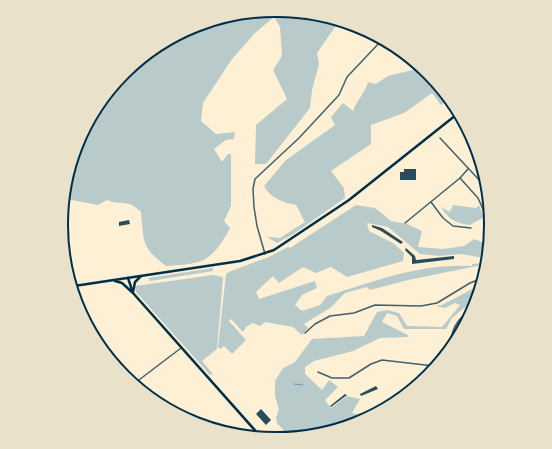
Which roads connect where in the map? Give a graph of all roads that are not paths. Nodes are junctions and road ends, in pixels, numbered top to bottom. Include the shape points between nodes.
1 (378, 44) edge
2 (454, 117) edge
3 (440, 138) dead end
4 (468, 169) junction
5 (460, 178) junction
6 (479, 180) edge
7 (431, 202) junction
8 (483, 209) edge
9 (405, 222) dead end
10 (471, 228) dead end
11 (265, 254) junction
12 (141, 276) junction
13 (128, 278) junction
14 (112, 280) junction
15 (475, 282) edge
16 (78, 285) edge
17 (126, 287) junction
18 (133, 293) junction
19 (461, 317) edge
20 (305, 333) dead end
21 (451, 336) edge
22 (182, 348) junction
23 (428, 365) edge
24 (318, 372) dead end
25 (138, 380) edge
26 (255, 431) edge

1 - 11 street via 347,77 339,95 256,180 253,189 254,207
2 - 11 main road via 349,200
3 - 4 street
4 - 5 street
4 - 6 street
5 - 7 street
5 - 8 street via 478,198
7 - 9 street
7 - 10 street via 443,218 454,226
11 - 12 main road via 240,261
12 - 13 main road
12 - 18 main road via 135,282
13 - 14 main road
13 - 17 main road
13 - 18 main road
14 - 16 main road
14 - 17 main road
15 - 20 street via 437,303 420,306 375,305 354,313 330,316
17 - 18 main road
18 - 22 main road
19 - 21 street via 452,330
22 - 25 street
22 - 26 main road
23 - 24 street via 382,360 349,378 332,378

